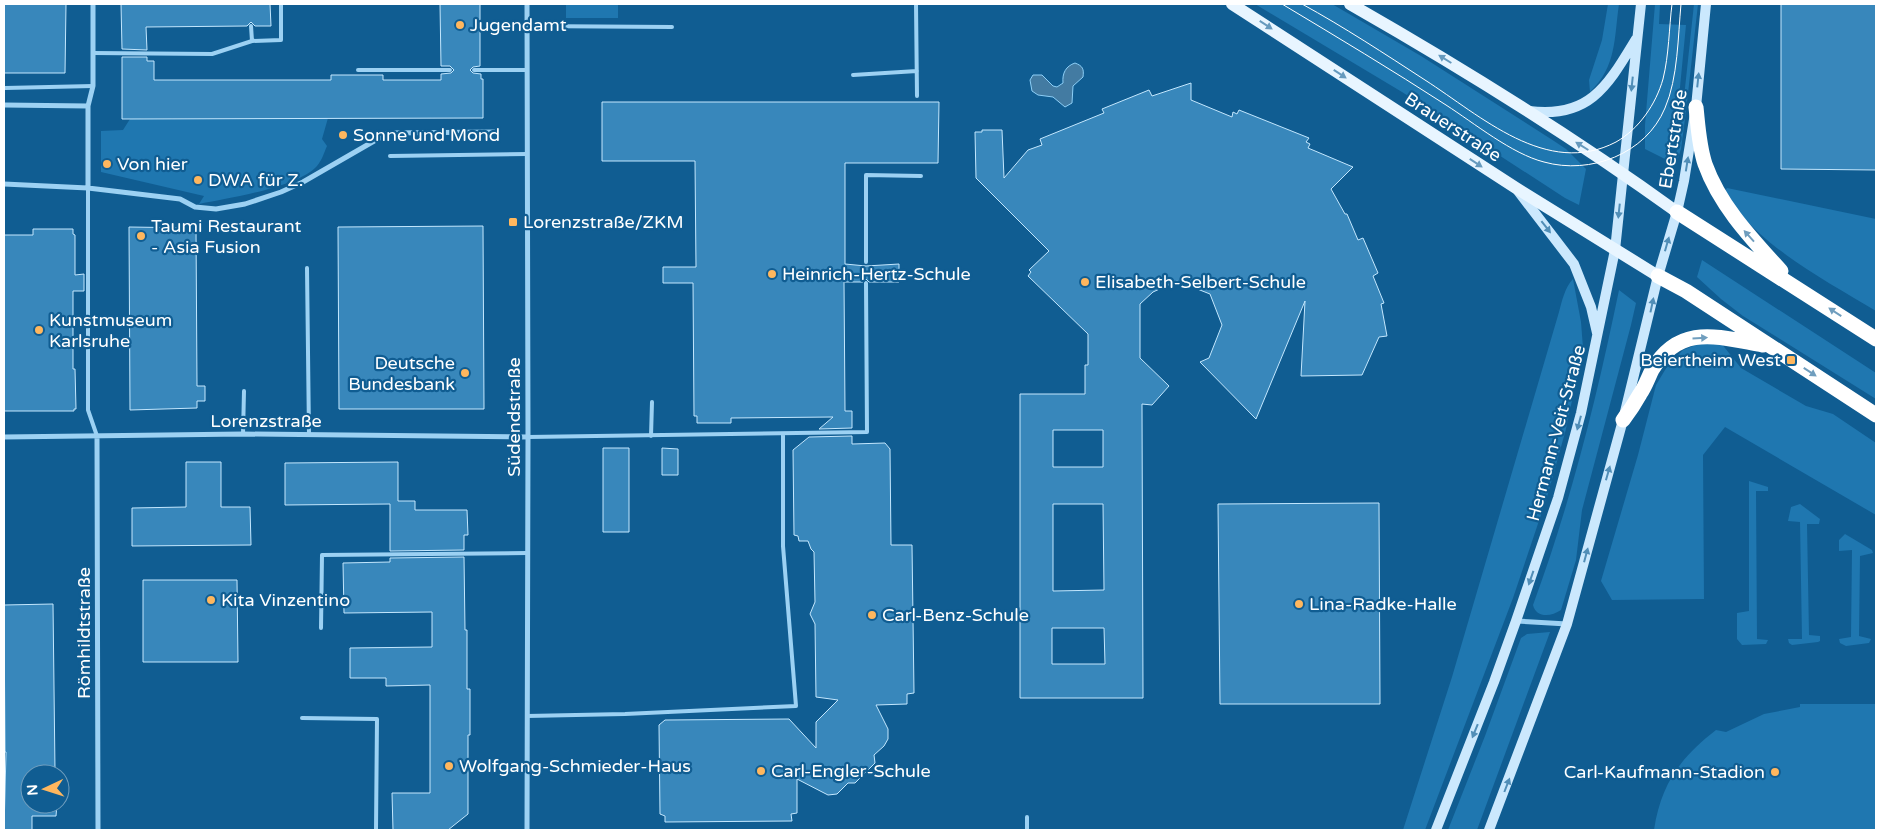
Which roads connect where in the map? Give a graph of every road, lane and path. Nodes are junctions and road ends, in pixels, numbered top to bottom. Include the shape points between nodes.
1 (93, 4) edge
2 (281, 4) edge
3 (527, 4) edge
4 (916, 4) edge
5 (1232, 4) edge
6 (1350, 4) edge
7 (1641, 4) edge
8 (1706, 4) edge
9 (251, 26) dead end
10 (526, 26) junction
11 (672, 27) dead end
12 (1637, 36) junction
13 (252, 41) junction
14 (93, 53) junction
15 (358, 70) dead end
16 (450, 70) dead end
17 (474, 70) dead end
18 (527, 70) junction
19 (917, 71) junction
20 (853, 76) dead end
21 (93, 86) junction
22 (5, 88) edge
23 (917, 96) dead end
24 (4, 105) edge
25 (88, 106) junction
26 (1696, 107) junction
27 (1528, 111) junction
28 (496, 132) dead end
29 (527, 154) junction
30 (390, 156) dead end
31 (1623, 173) junction
32 (921, 176) dead end
33 (4, 184) edge
34 (88, 188) junction
35 (1516, 188) junction
36 (1677, 212) junction
37 (1615, 250) junction
38 (866, 262) dead end
39 (308, 268) dead end
40 (1658, 276) junction
41 (866, 283) dead end
42 (1794, 285) junction
43 (1598, 338) junction
44 (1876, 338) edge
45 (1769, 346) junction
46 (244, 391) dead end
47 (652, 402) dead end
48 (1876, 415) edge
49 (1623, 420) junction
50 (244, 434) junction
51 (783, 434) junction
52 (309, 435) junction
53 (4, 436) edge
54 (98, 436) junction
55 (652, 436) junction
56 (528, 437) junction
57 (528, 553) junction
58 (1516, 621) junction
59 (1567, 624) junction
60 (321, 628) dead end
61 (527, 716) junction
62 (302, 718) dead end
63 (1027, 818) dead end
64 (98, 830) edge
65 (376, 830) edge
66 (527, 830) edge
67 (1027, 830) edge
68 (1436, 830) edge
69 (1489, 830) edge

1 - 14 street
2 - 13 lane via 281,40
3 - 10 street, Südendstraße
4 - 19 lane
5 -> 35 main road, Brauerstraße
27 -> 6 main road
7 - 12 street
26 -> 8 street, Ebertstraße
9 - 13 lane
10 - 11 lane
10 - 18 street, Südendstraße
12 - 27 street via 1615,74 1596,96 1571,109 1554,113
12 -> 31 street
13 - 14 lane via 212,54
14 - 21 street
15 - 16 lane
17 - 18 lane
18 - 29 street, Südendstraße
19 - 20 lane
19 - 23 lane
21 - 22 lane
21 - 25 street
24 - 25 street
25 - 34 street
36 -> 26 street, Ebertstraße
42 -> 26 highway via 1743,229 1716,186 1705,164
31 -> 27 main road
28 - 34 street via 388,132 281,192 245,204 216,209 195,207 180,199
29 - 30 lane
29 - 56 street, Südendstraße
31 - 36 main road
31 -> 37 street
32 - 38 lane via 866,175
33 - 34 street
34 - 54 lane via 88,410
35 - 37 main road, Brauerstraße
35 -> 43 street via 1574,264 1589,301
40 -> 36 street, Ebertstraße
36 - 42 highway
37 - 40 main road, Brauerstraße
37 - 43 street, Hermann-Veit-Straße
39 - 52 lane
40 - 45 highway
49 -> 40 street
41 - 51 lane via 866,432
44 -> 42 highway
43 -> 58 street, Hermann-Veit-Straße via 1558,498
45 -> 48 highway
49 -> 45 highway via 1652,370 1676,343 1704,337
46 - 50 lane
47 - 55 lane
59 -> 49 street
50 - 52 street, Lorenzstraße
50 - 54 street, Lorenzstraße
51 - 55 lane
51 - 61 lane via 783,546 796,706
52 - 56 street, Lorenzstraße
53 - 54 street, Lorenzstraße
54 - 64 street, Römhildtstraße
55 - 56 lane
56 - 57 street, Südendstraße
57 - 60 lane via 322,556
57 - 61 street, Südendstraße
58 - 59 street
58 -> 68 street, Hermann-Veit-Straße
69 -> 59 street
61 - 66 street, Südendstraße
62 - 65 lane via 377,718
63 - 67 lane

